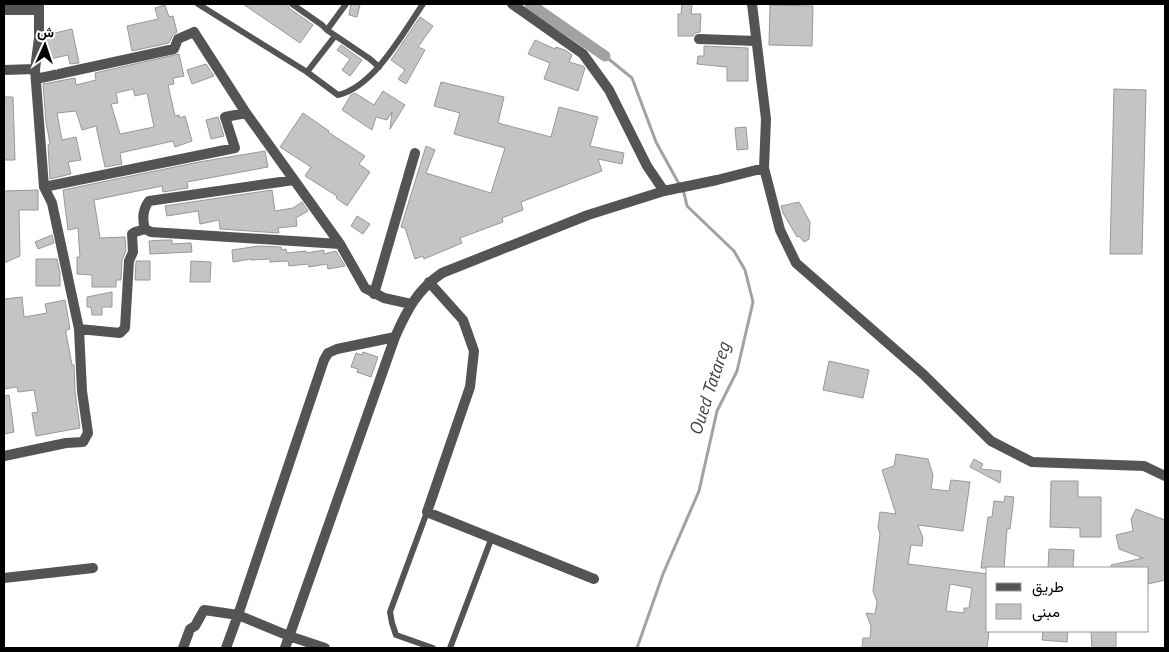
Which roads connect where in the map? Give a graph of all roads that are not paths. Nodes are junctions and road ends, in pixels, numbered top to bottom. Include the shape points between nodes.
1 (198, 4) edge
2 (292, 4) edge
3 (346, 4) edge
4 (424, 4) edge
5 (512, 4) edge
6 (752, 4) edge
7 (206, 6) edge
8 (39, 7) edge
9 (4, 10) edge
10 (327, 30) junction
11 (335, 36) junction
12 (699, 39) dead end
13 (756, 41) junction
14 (379, 67) junction
15 (4, 70) edge
16 (307, 72) junction
17 (36, 74) junction
18 (246, 113) junction
19 (415, 152) dead end
20 (764, 168) junction
21 (294, 180) junction
22 (44, 187) junction
23 (664, 191) junction
24 (145, 229) junction
25 (340, 244) junction
26 (429, 282) junction
27 (374, 294) junction
28 (411, 304) junction
29 (79, 329) junction
30 (395, 337) junction
31 (4, 456) edge
32 (1165, 476) edge
33 (426, 512) junction
34 (492, 537) junction
35 (94, 568) dead end
36 (4, 578) edge
37 (594, 579) dead end
38 (238, 615) junction
39 (289, 636) junction
40 (183, 648) edge
41 (226, 648) edge
42 (284, 648) edge
43 (325, 648) edge
44 (433, 648) edge
45 (450, 648) edge

1 - 7 lane
2 - 10 lane
3 - 10 lane
4 - 14 lane
5 - 23 street via 583,54 609,90 647,166
6 - 13 street
7 - 16 lane
8 - 9 street
8 - 17 street
10 - 11 lane
11 - 14 lane
11 - 16 lane
12 - 13 street
13 - 20 street via 766,119
14 - 16 lane via 358,87 338,95
15 - 17 street
17 - 18 street via 174,49 178,39 194,32
17 - 22 street
18 - 21 street
18 - 22 street via 225,117 235,148
19 - 27 street
20 - 23 street
20 - 32 street via 780,230 796,263 923,374 991,442 1032,462 1144,466
21 - 24 street via 149,201 144,212
21 - 25 street
22 - 29 street via 52,203
23 - 26 street via 588,215 442,273
24 - 25 street via 151,232
24 - 29 street via 132,234 125,328 120,333
25 - 27 street via 365,288
26 - 28 street
26 - 33 street via 463,320 474,351 470,387
27 - 28 street
28 - 30 street
29 - 31 street via 88,433 83,442
30 - 38 street via 337,349 328,353 324,360
30 - 39 street
33 - 34 street
33 - 44 lane via 390,612 396,635
34 - 37 street
34 - 45 lane
35 - 36 street
38 - 39 street
38 - 40 street via 204,610 190,629
38 - 41 street
39 - 42 street
39 - 43 street

